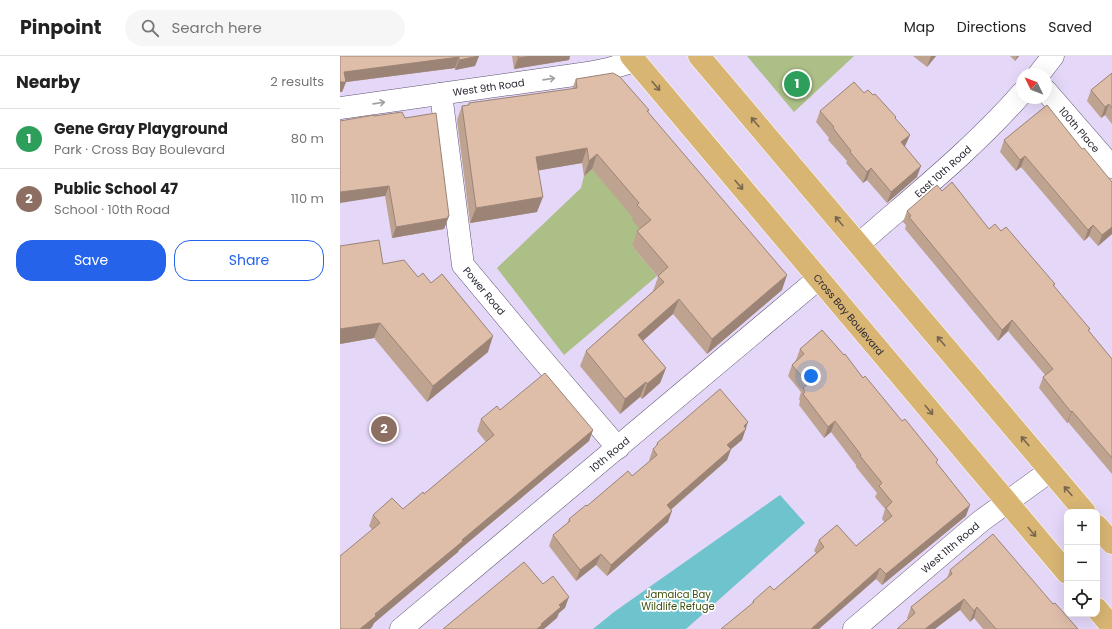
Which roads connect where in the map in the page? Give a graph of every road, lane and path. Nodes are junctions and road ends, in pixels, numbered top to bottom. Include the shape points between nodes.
1 (699, 56) edge
2 (1054, 56) edge
3 (633, 59) edge
4 (1044, 68) edge
5 (440, 94) junction
6 (1052, 98) edge
7 (1016, 100) edge
8 (340, 108) edge
9 (1112, 168) edge
10 (859, 244) junction
11 (818, 279) junction
12 (618, 448) junction
13 (1050, 471) junction
14 (1007, 502) junction
15 (1082, 509) edge
16 (1100, 529) edge
17 (1112, 543) edge
18 (1064, 569) edge
19 (1100, 613) edge
20 (1112, 627) edge
21 (401, 629) edge
22 (854, 629) edge

10 -> 1 main road
2 - 4 street
5 -> 3 street, West 9th Road via 588,73 608,69
3 -> 11 main road, Cross Bay Boulevard
8 -> 5 street, West 9th Road
5 - 12 street, Power Road via 463,265
6 - 9 street, 100th Place
7 - 10 street, East 10th Road via 964,153
13 -> 10 main road
11 - 12 street, 10th Road
11 -> 14 main road, Cross Bay Boulevard
12 - 21 street, 10th Road
13 - 14 street, West 11th Road
15 -> 13 main road
14 -> 18 main road, Cross Bay Boulevard
14 - 22 street, West 11th Road
16 - 17 main road
19 - 20 main road

